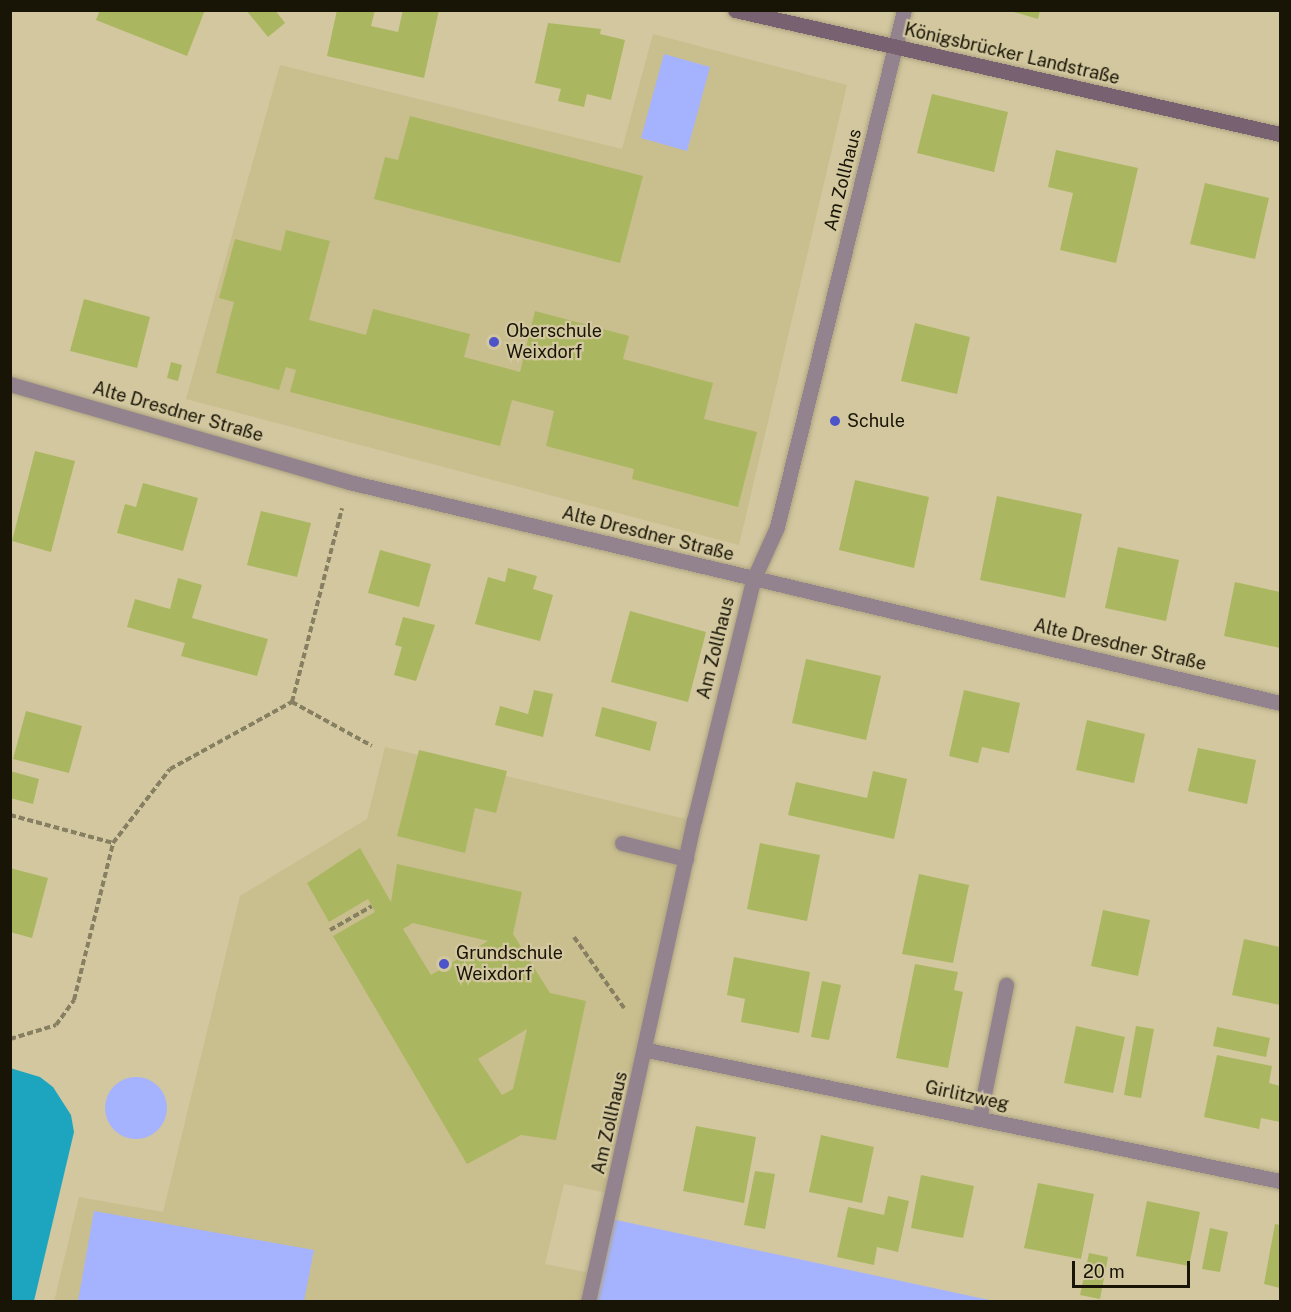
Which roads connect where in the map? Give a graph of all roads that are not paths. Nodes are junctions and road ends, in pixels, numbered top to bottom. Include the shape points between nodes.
1 (735, 10) edge
2 (904, 10) edge
3 (895, 48) junction
4 (1281, 134) edge
5 (10, 384) edge
6 (753, 580) junction
7 (1281, 703) edge
8 (622, 843) dead end
9 (686, 859) junction
10 (1006, 985) dead end
11 (646, 1050) junction
12 (980, 1119) junction
13 (1281, 1181) edge
14 (588, 1302) edge

1 - 3 main road, Königsbrücker Landstraße
2 - 3 street, Am Zollhaus
3 - 4 main road, Königsbrücker Landstraße
3 - 6 street, Am Zollhaus via 777,527
5 - 6 street, Alte Dresdner Straße via 349,482
6 - 7 street, Alte Dresdner Straße
6 - 9 street, Am Zollhaus
8 - 9 street
9 - 11 street, Am Zollhaus
10 - 12 street
11 - 12 street, Girlitzweg
11 - 14 street, Am Zollhaus
12 - 13 street, Girlitzweg

